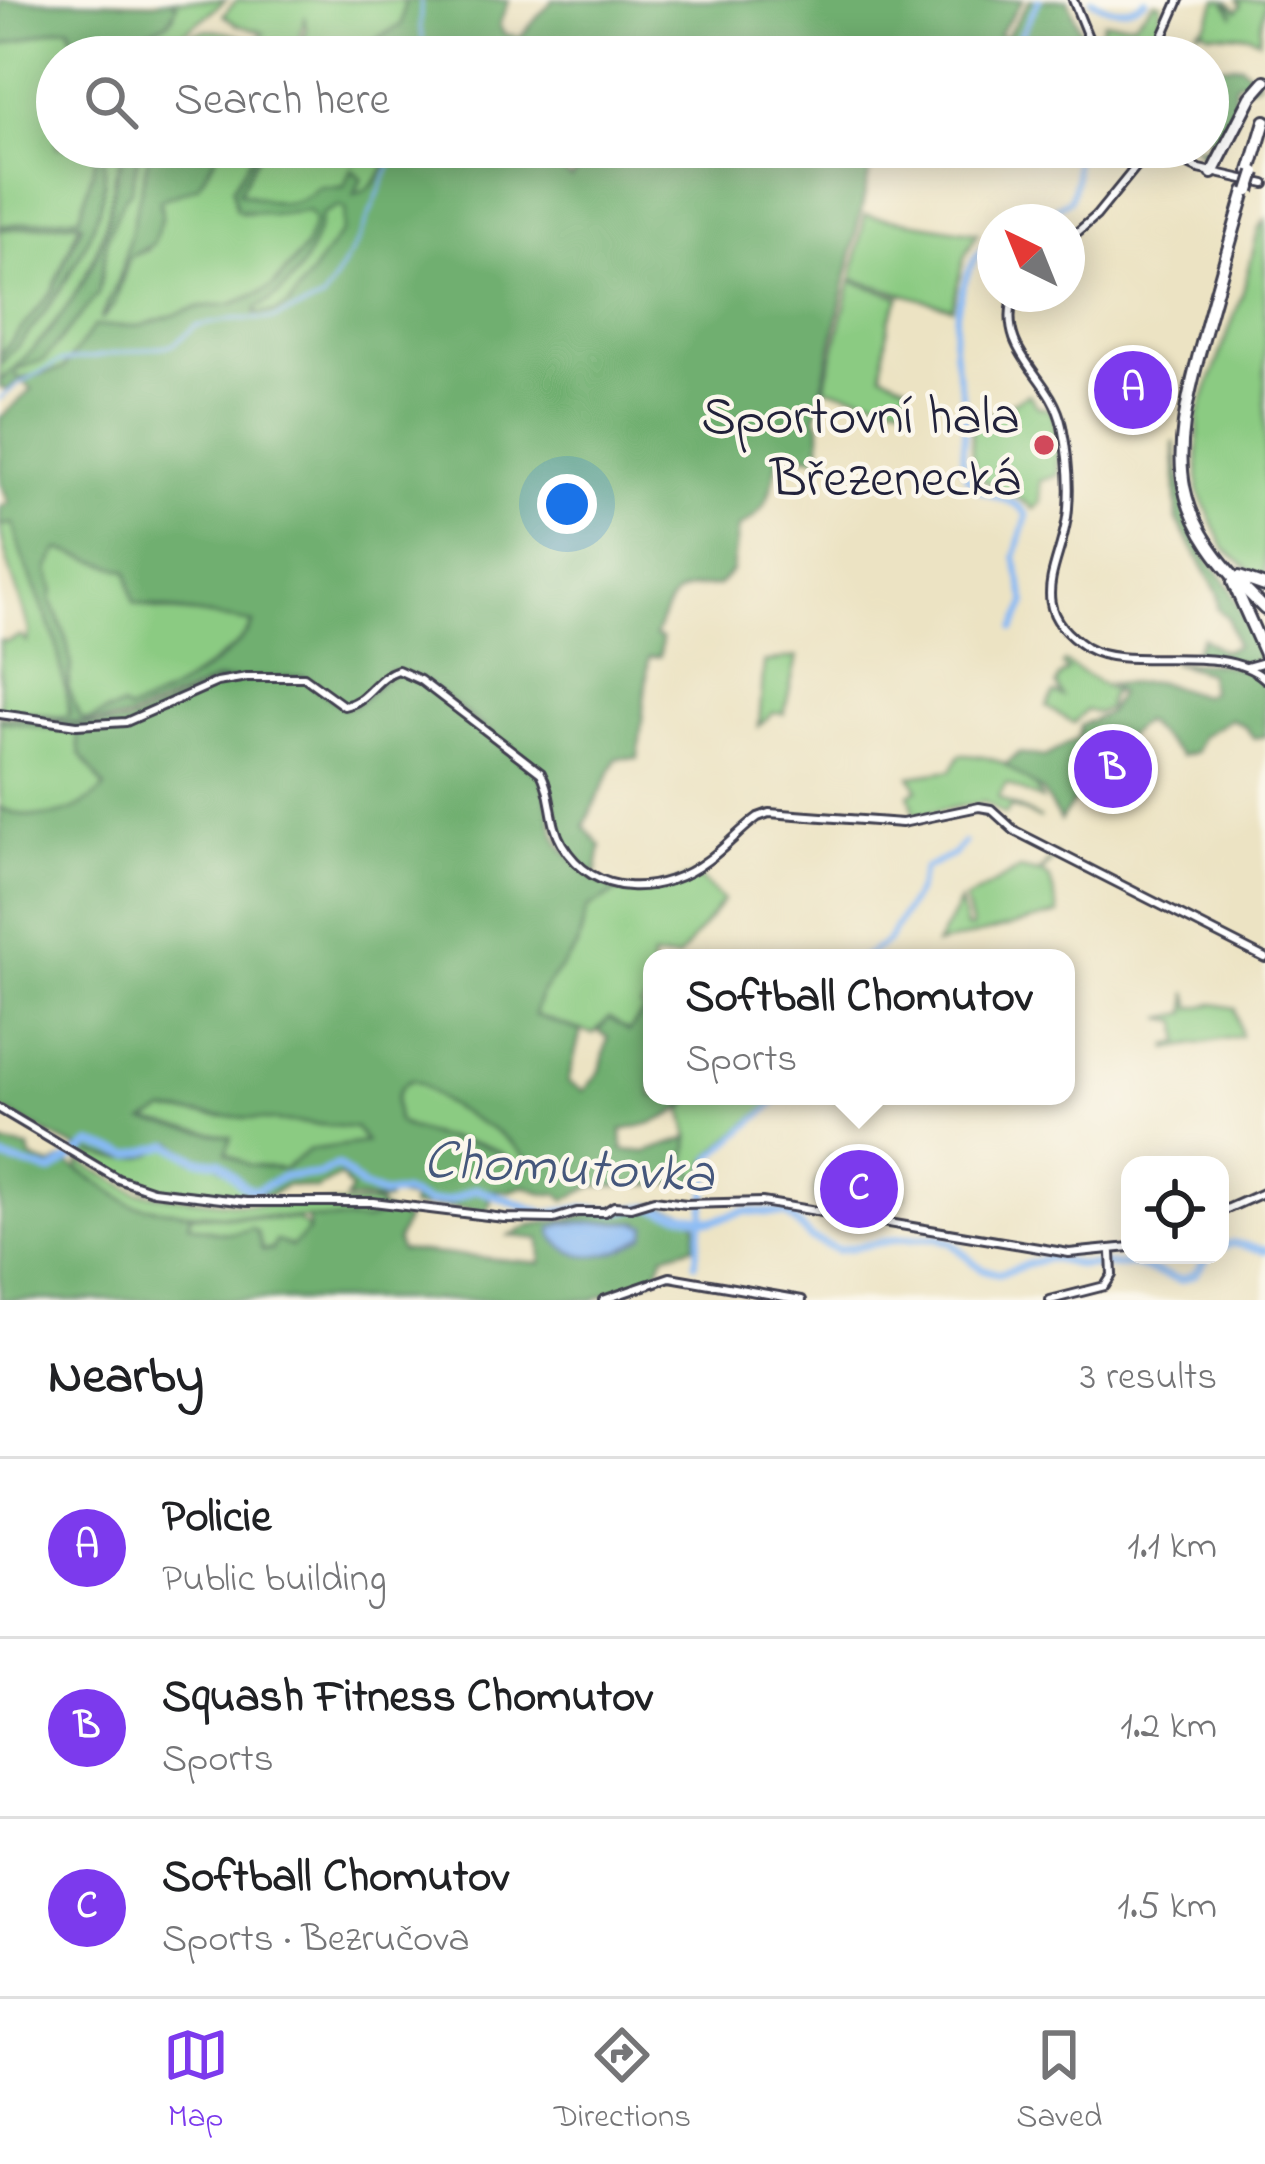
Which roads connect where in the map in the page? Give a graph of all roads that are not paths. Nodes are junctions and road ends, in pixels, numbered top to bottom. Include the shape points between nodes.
1 (1073, 0) edge
2 (1179, 0) edge
3 (1088, 36) edge
4 (1166, 36) edge
5 (1265, 81) edge
6 (1248, 104) junction
7 (1265, 121) edge
8 (1263, 136) edge
9 (1229, 140) edge
10 (1132, 168) edge
11 (1201, 168) edge
12 (1215, 168) edge
13 (1212, 173) junction
14 (1265, 184) edge
15 (1085, 225) edge
16 (1011, 312) edge
17 (1234, 575) junction
18 (1265, 586) edge
19 (1265, 607) edge
20 (1252, 624) junction
21 (1263, 664) edge
22 (0, 715) edge
23 (1265, 958) edge
24 (0, 1109) edge
25 (1265, 1192) edge
26 (1229, 1207) edge
27 (1121, 1250) edge
28 (1112, 1252) junction
29 (603, 1300) edge
30 (802, 1300) edge
31 (1050, 1300) edge

1 - 3 street
2 - 4 street
5 - 6 highway
6 - 8 highway via 1260,104
6 - 9 highway
7 - 8 highway
8 - 17 highway, bridge via 1186,440 1198,516
10 - 15 street
11 - 13 street
12 - 13 highway
13 - 14 street
16 - 21 street via 1014,344 1055,404 1063,433 1068,508 1049,583 1067,631 1107,656
17 - 18 highway
17 - 19 highway
17 - 20 highway
19 - 20 highway
20 - 21 highway
22 - 23 street via 126,722 247,676 304,677 344,706 398,670 527,761 548,786 568,853 623,888 693,869 769,813 902,824 979,807
24 - 28 street via 136,1187 202,1198 373,1202 536,1220 654,1200 762,1202 1070,1253
25 - 26 street
27 - 28 street
28 - 31 street via 1105,1286
29 - 30 street via 670,1277

